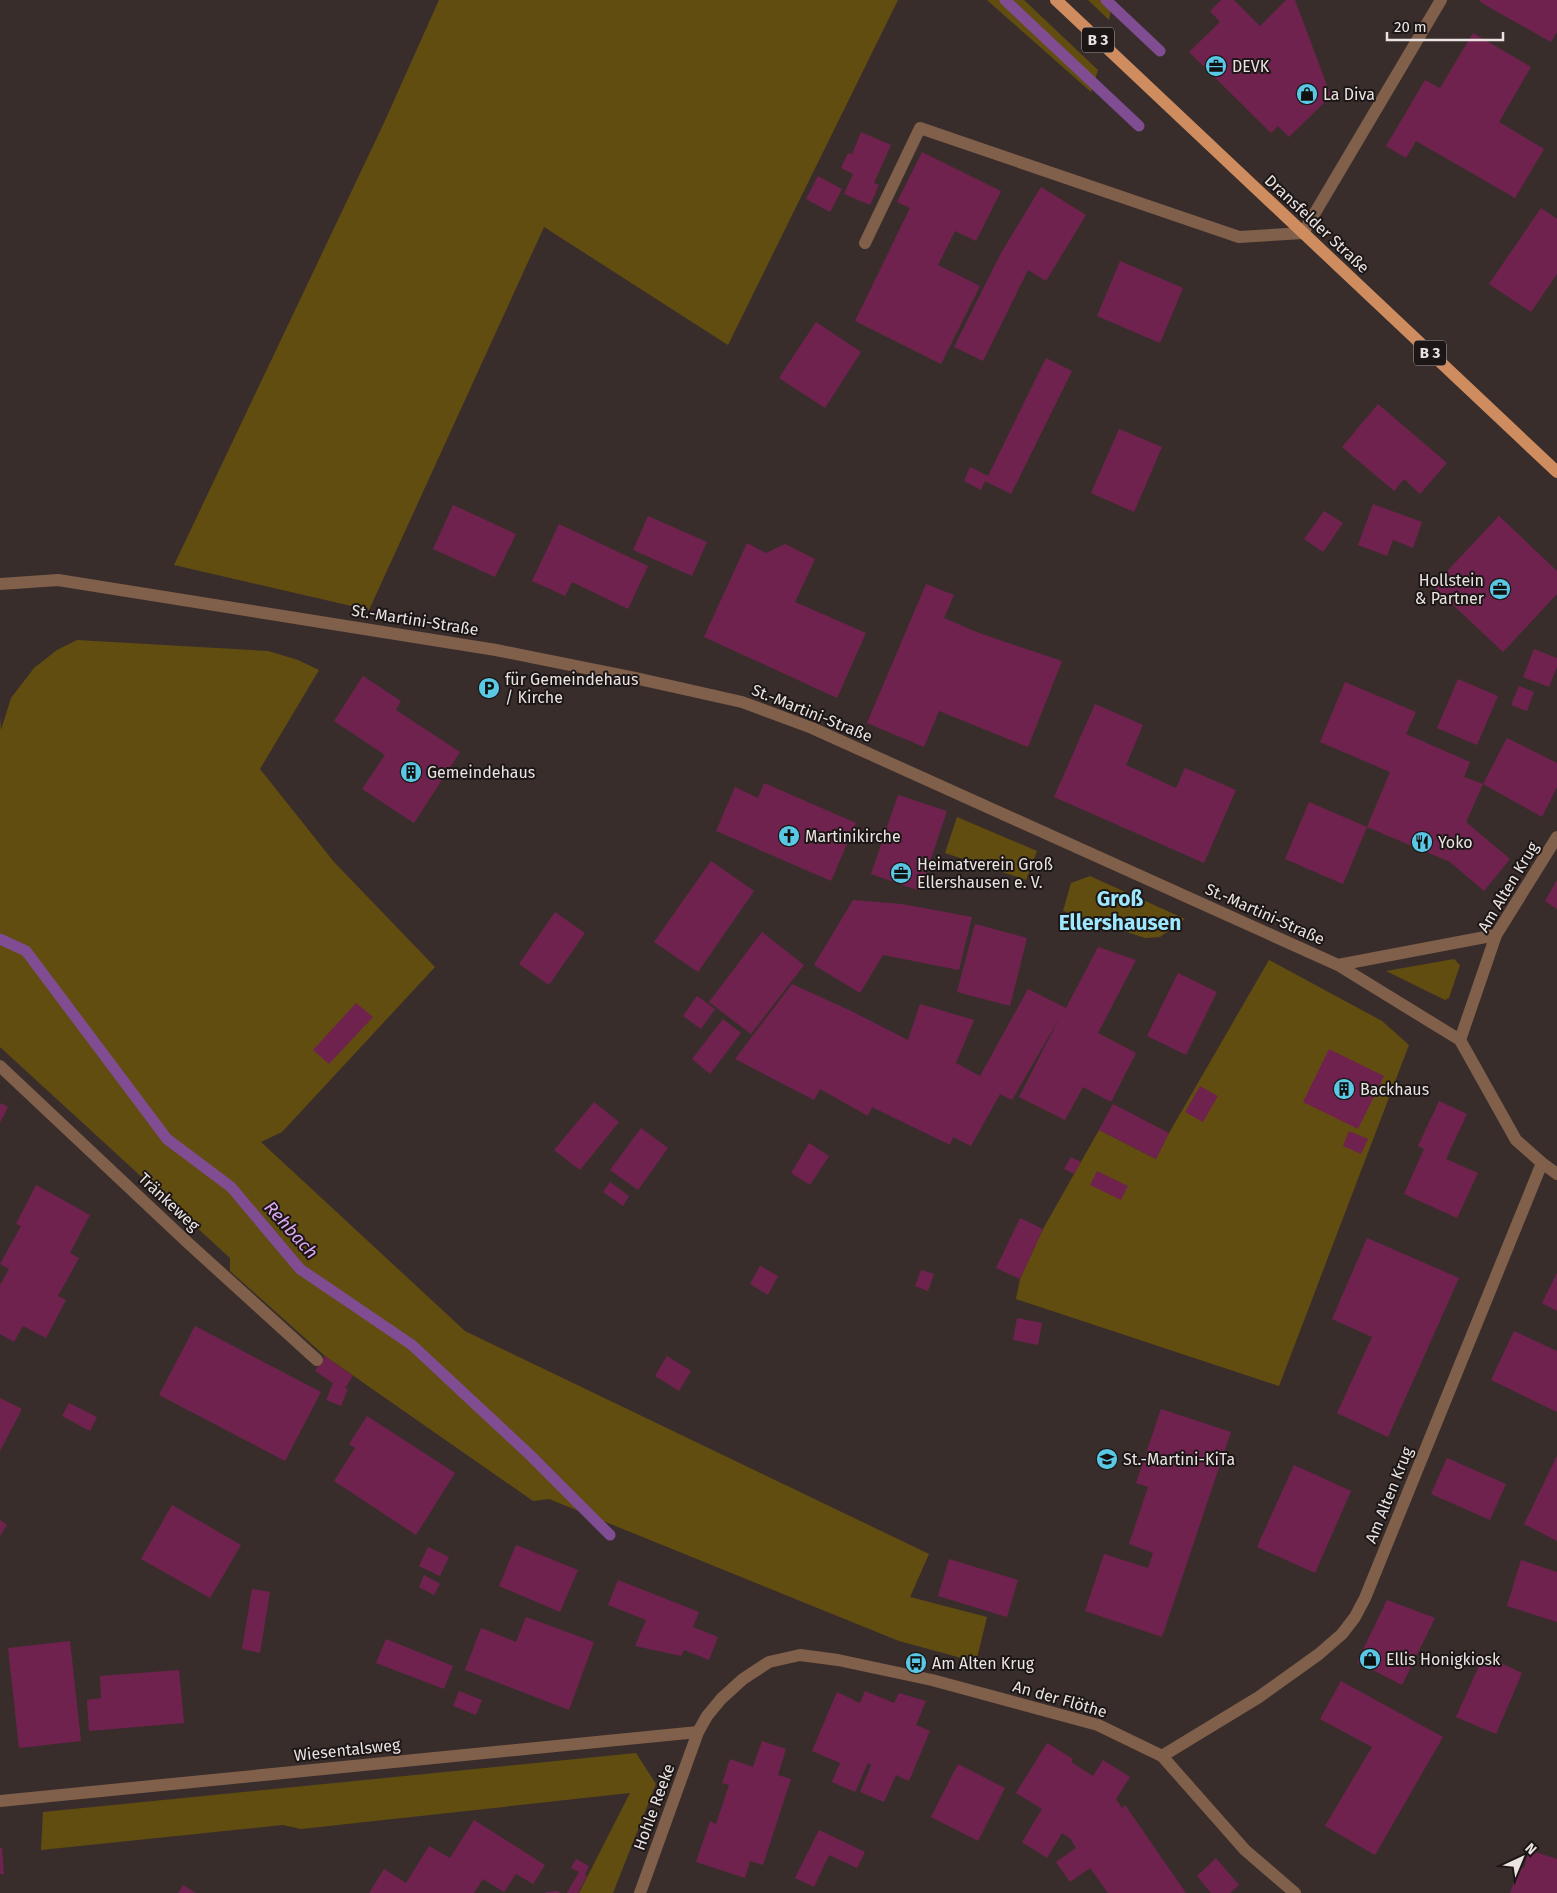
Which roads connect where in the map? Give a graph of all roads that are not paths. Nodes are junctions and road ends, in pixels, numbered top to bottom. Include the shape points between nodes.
1 (1056, 0) edge
2 (1441, 0) edge
3 (1303, 233) junction
4 (865, 243) dead end
5 (1557, 472) edge
6 (0, 584) edge
7 (1557, 837) edge
8 (1496, 935) junction
9 (1338, 965) junction
10 (1460, 1040) junction
11 (0, 1066) edge
12 (1542, 1163) junction
13 (1557, 1174) edge
14 (317, 1360) dead end
15 (698, 1732) junction
16 (1162, 1756) junction
17 (0, 1801) edge
18 (640, 1893) edge
19 (1295, 1893) edge

1 - 3 main road, Dransfelder Straße / B 3
2 - 3 street
3 - 4 street via 1239,238 920,128
3 - 5 main road, Dransfelder Straße / B 3
6 - 9 street, St.-Martini-Straße via 58,580 457,643 742,702 821,732
7 - 8 street, Am Alten Krug
8 - 9 street
8 - 10 street, Am Alten Krug
9 - 10 street, St.-Martini-Straße
10 - 12 street, St.-Martini-Straße via 1516,1140
11 - 14 street, Tränkeweg
12 - 13 street, St.-Martini-Straße
12 - 16 street, Am Alten Krug via 1355,1618 1319,1654 1259,1697
15 - 16 street, An der Flöthe via 711,1710 743,1679 769,1662 800,1655 932,1680 1098,1725
15 - 17 street, Wiesentalsweg
15 - 18 street, Hohle Reeke
16 - 19 street, An der Flöthe via 1245,1850

